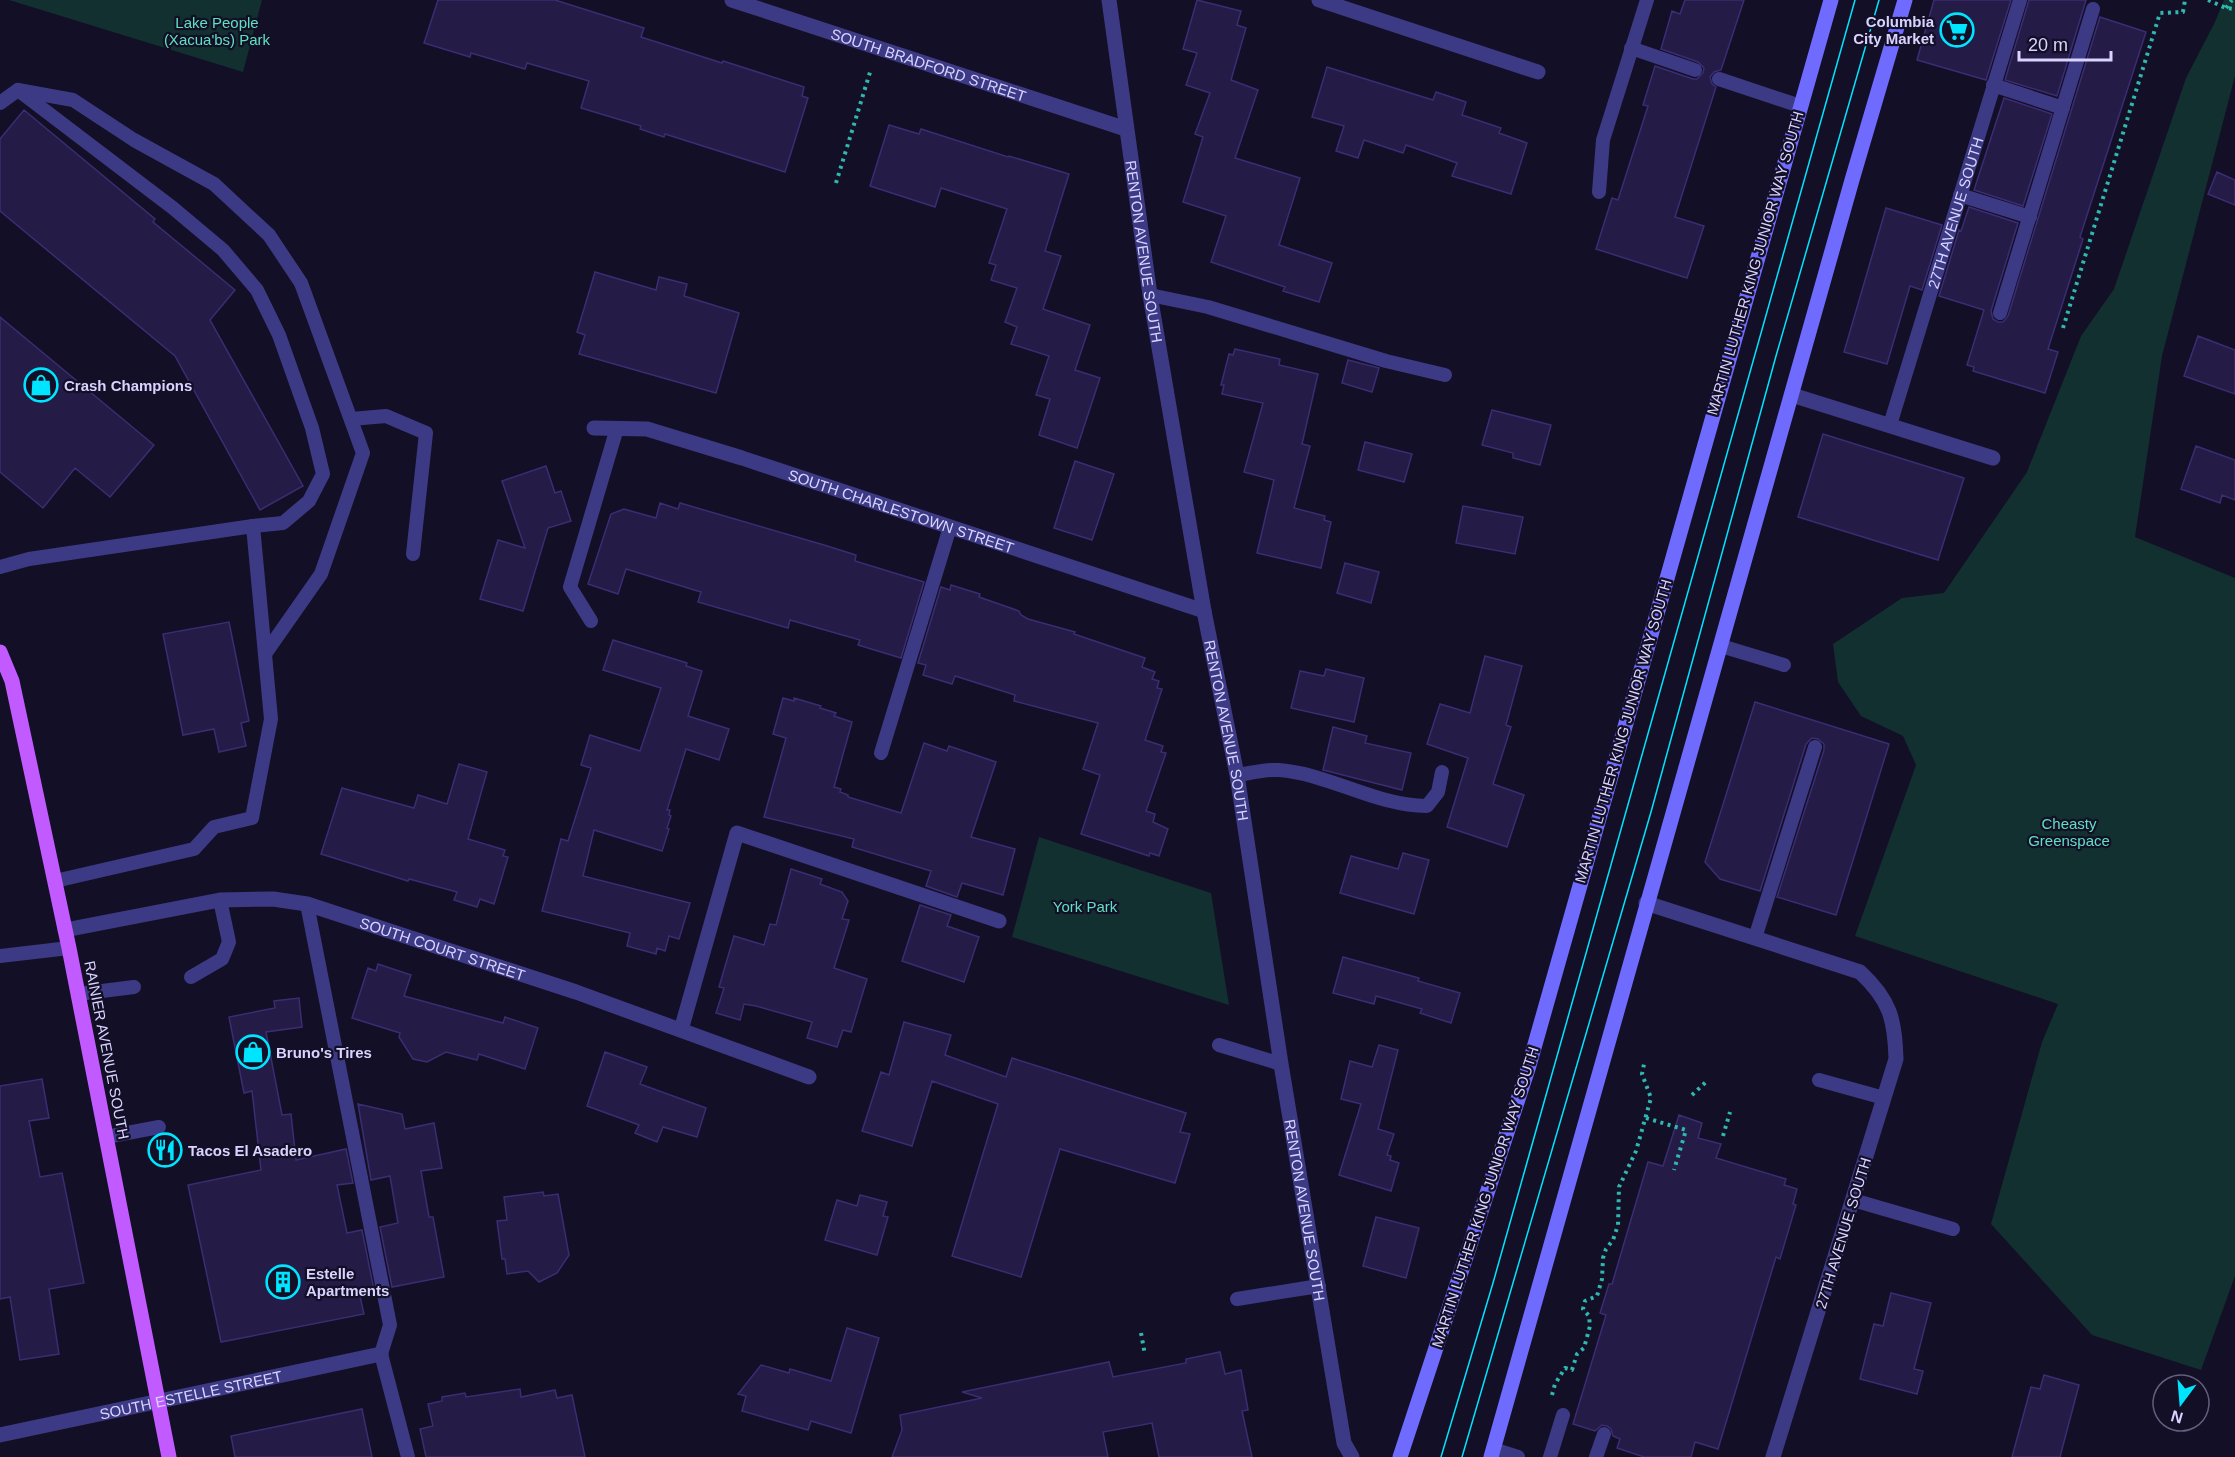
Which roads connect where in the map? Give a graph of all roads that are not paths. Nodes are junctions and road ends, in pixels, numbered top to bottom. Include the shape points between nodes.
1 (732, 0) edge
2 (1109, 0) edge
3 (1319, 0) edge
4 (1647, 0) edge
5 (1831, 0) edge
6 (1905, 0) edge
7 (2020, 0) edge
8 (2093, 9) dead end
9 (1631, 48) junction
10 (1695, 70) dead end
11 (1538, 72) dead end
12 (1719, 79) dead end
13 (1993, 85) junction
14 (18, 90) junction
15 (0, 103) edge
16 (1800, 106) junction
17 (2063, 108) junction
18 (1126, 129) junction
19 (1599, 192) dead end
20 (1960, 195) junction
21 (2030, 217) junction
22 (1150, 295) junction
23 (2000, 313) dead end
24 (1445, 375) dead end
25 (1792, 395) junction
26 (351, 419) junction
27 (1890, 425) junction
28 (594, 428) dead end
29 (618, 428) junction
30 (1994, 458) dead end
31 (253, 526) junction
32 (950, 527) junction
33 (413, 554) dead end
34 (0, 567) edge
35 (1204, 611) junction
36 (591, 621) dead end
37 (1721, 646) junction
38 (0, 652) edge
39 (265, 654) junction
40 (1784, 664) dead end
41 (6, 683) edge
42 (1815, 747) dead end
43 (881, 753) dead end
44 (1442, 772) dead end
45 (1237, 774) junction
46 (55, 881) junction
47 (220, 900) junction
48 (1646, 903) junction
49 (307, 904) junction
50 (999, 921) dead end
51 (65, 930) junction
52 (1755, 938) junction
53 (69, 948) junction
54 (0, 956) edge
55 (191, 977) dead end
56 (134, 987) dead end
57 (78, 994) junction
58 (681, 1029) junction
59 (1219, 1045) dead end
60 (1281, 1064) junction
61 (808, 1077) dead end
62 (1819, 1080) dead end
63 (1884, 1098) junction
64 (159, 1126) dead end
65 (106, 1137) junction
66 (1853, 1200) junction
67 (1953, 1229) dead end
68 (1318, 1286) junction
69 (1237, 1299) dead end
70 (381, 1354) junction
71 (158, 1403) junction
72 (1563, 1415) road end
73 (1604, 1434) dead end
74 (0, 1435) edge
75 (1492, 1453) edge
76 (169, 1457) edge
77 (408, 1457) edge
78 (1352, 1457) edge
79 (1400, 1457) edge
80 (1518, 1457) edge
81 (1550, 1457) edge
82 (1596, 1457) edge
83 (1773, 1457) edge

1 - 18 street, SOUTH BRADFORD STREET
2 - 18 street, RENTON AVENUE SOUTH
3 - 11 street
4 - 9 lane
5 - 16 main road, MARTIN LUTHER KING JUNIOR WAY SOUTH
6 - 25 main road
7 - 13 lane, 27TH AVENUE SOUTH
8 - 17 lane
9 - 10 lane
9 - 19 lane via 1603,140
12 - 16 lane
13 - 17 lane
13 - 20 lane, 27TH AVENUE SOUTH
14 - 15 lane
14 - 26 lane via 73,100 134,140 214,184 269,235 301,283
14 - 31 lane via 224,250 256,290 279,335 312,428 323,474 309,501 283,523
16 - 79 main road, MARTIN LUTHER KING JUNIOR WAY SOUTH via 1528,1069
17 - 21 lane
18 - 22 street, RENTON AVENUE SOUTH
20 - 21 lane
20 - 27 lane, 27TH AVENUE SOUTH
21 - 23 lane
22 - 24 lane via 1208,307
22 - 35 street, RENTON AVENUE SOUTH
25 - 27 street
25 - 37 main road
26 - 33 lane via 386,416 426,433
26 - 39 lane via 363,453 321,574
27 - 30 street
28 - 29 street, SOUTH CHARLESTOWN STREET
29 - 32 street, SOUTH CHARLESTOWN STREET via 647,429
29 - 36 lane via 570,587
31 - 34 lane via 29,559
31 - 39 lane
32 - 35 street, SOUTH CHARLESTOWN STREET
32 - 43 lane
35 - 45 street, RENTON AVENUE SOUTH
37 - 40 lane
37 - 48 main road
38 - 41 main road, RAINIER AVENUE SOUTH
39 - 46 lane via 271,719 252,818 214,827 194,849
41 - 46 main road, RAINIER AVENUE SOUTH
42 - 52 lane
44 - 45 lane via 1438,792 1427,806 1413,806 1277,770
45 - 60 street, RENTON AVENUE SOUTH
46 - 51 main road, RAINIER AVENUE SOUTH
47 - 49 street, SOUTH COURT STREET via 273,899
47 - 51 street, SOUTH COURT STREET
47 - 55 lane via 229,942 222,959
48 - 52 street
48 - 75 main road
49 - 58 street, SOUTH COURT STREET
49 - 70 lane via 390,1325
50 - 58 street via 737,833
51 - 53 main road, RAINIER AVENUE SOUTH
52 - 63 street, 27TH AVENUE SOUTH via 1860,972 1877,987 1889,1007 1895,1031 1896,1059
53 - 54 lane
53 - 57 main road, RAINIER AVENUE SOUTH
56 - 57 lane
57 - 65 main road, RAINIER AVENUE SOUTH
58 - 61 street, SOUTH COURT STREET
59 - 60 lane
60 - 68 street, RENTON AVENUE SOUTH
62 - 63 lane
63 - 66 street, 27TH AVENUE SOUTH
64 - 65 lane
65 - 71 main road, RAINIER AVENUE SOUTH
66 - 67 lane
66 - 83 street, 27TH AVENUE SOUTH
68 - 69 lane
68 - 78 street, RENTON AVENUE SOUTH via 1344,1443
70 - 71 street, SOUTH ESTELLE STREET
70 - 77 lane
71 - 74 street, SOUTH ESTELLE STREET
71 - 76 main road, RAINIER AVENUE SOUTH
72 - 81 lane
73 - 82 lane
75 - 80 lane

